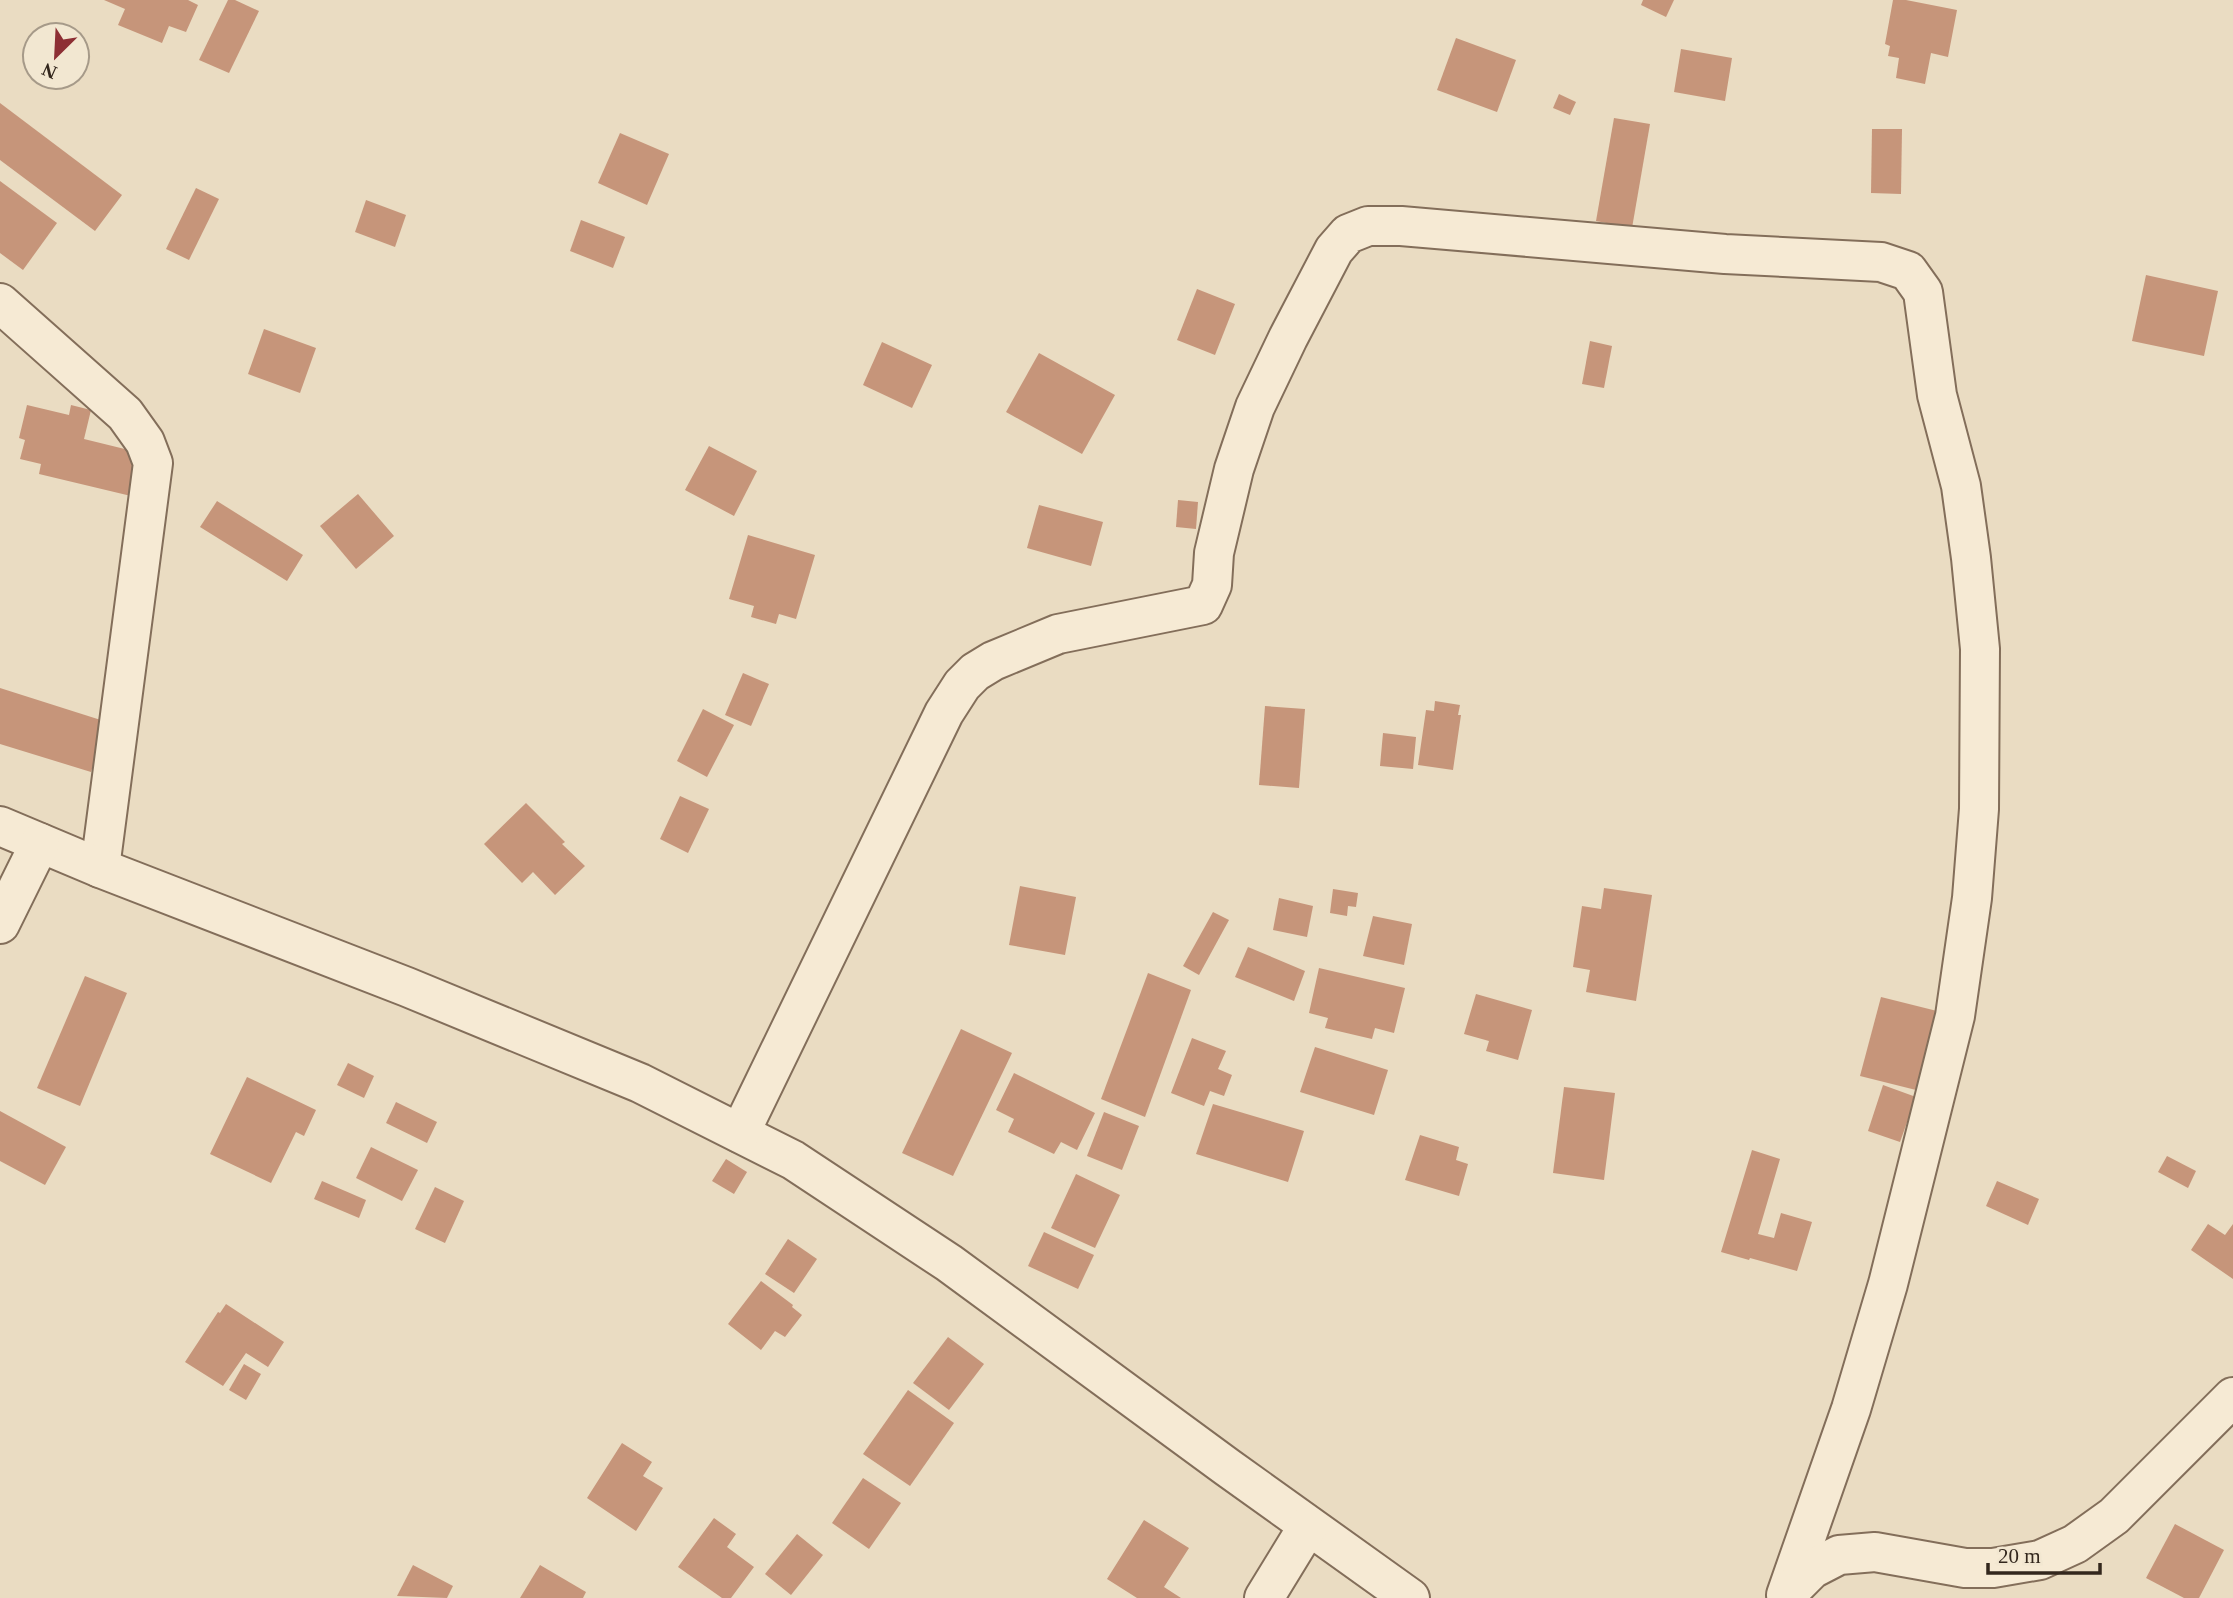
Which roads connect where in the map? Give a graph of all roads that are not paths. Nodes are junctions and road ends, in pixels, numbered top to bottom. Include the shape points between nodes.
1 (0, 303) edge
2 (0, 826) edge
3 (40, 843) junction
4 (100, 868) junction
5 (0, 924) edge
6 (740, 1133) junction
7 (2233, 1397) edge
8 (1308, 1526) junction
9 (1785, 1597) edge
10 (1264, 1598) edge
11 (1410, 1598) edge

1 - 4 street via 125,414 153,463
2 - 3 street
3 - 4 street
3 - 5 street
4 - 6 street via 616,1073
6 - 8 street via 793,1160 949,1263
6 - 9 street via 944,713 962,685 993,661 1058,634 1203,605 1212,585 1214,553 1234,469 1255,407 1334,250 1348,234 1368,226 1401,226 1725,254 1881,262 1908,271 1923,292 1937,396 1961,486 1971,558 1980,649 1979,809 1972,898 1955,1016 1888,1284 1851,1409
7 - 9 street via 2115,1516 2075,1544 2040,1560 1965,1568 1875,1552 1839,1555 1812,1569
8 - 10 street
8 - 11 street

